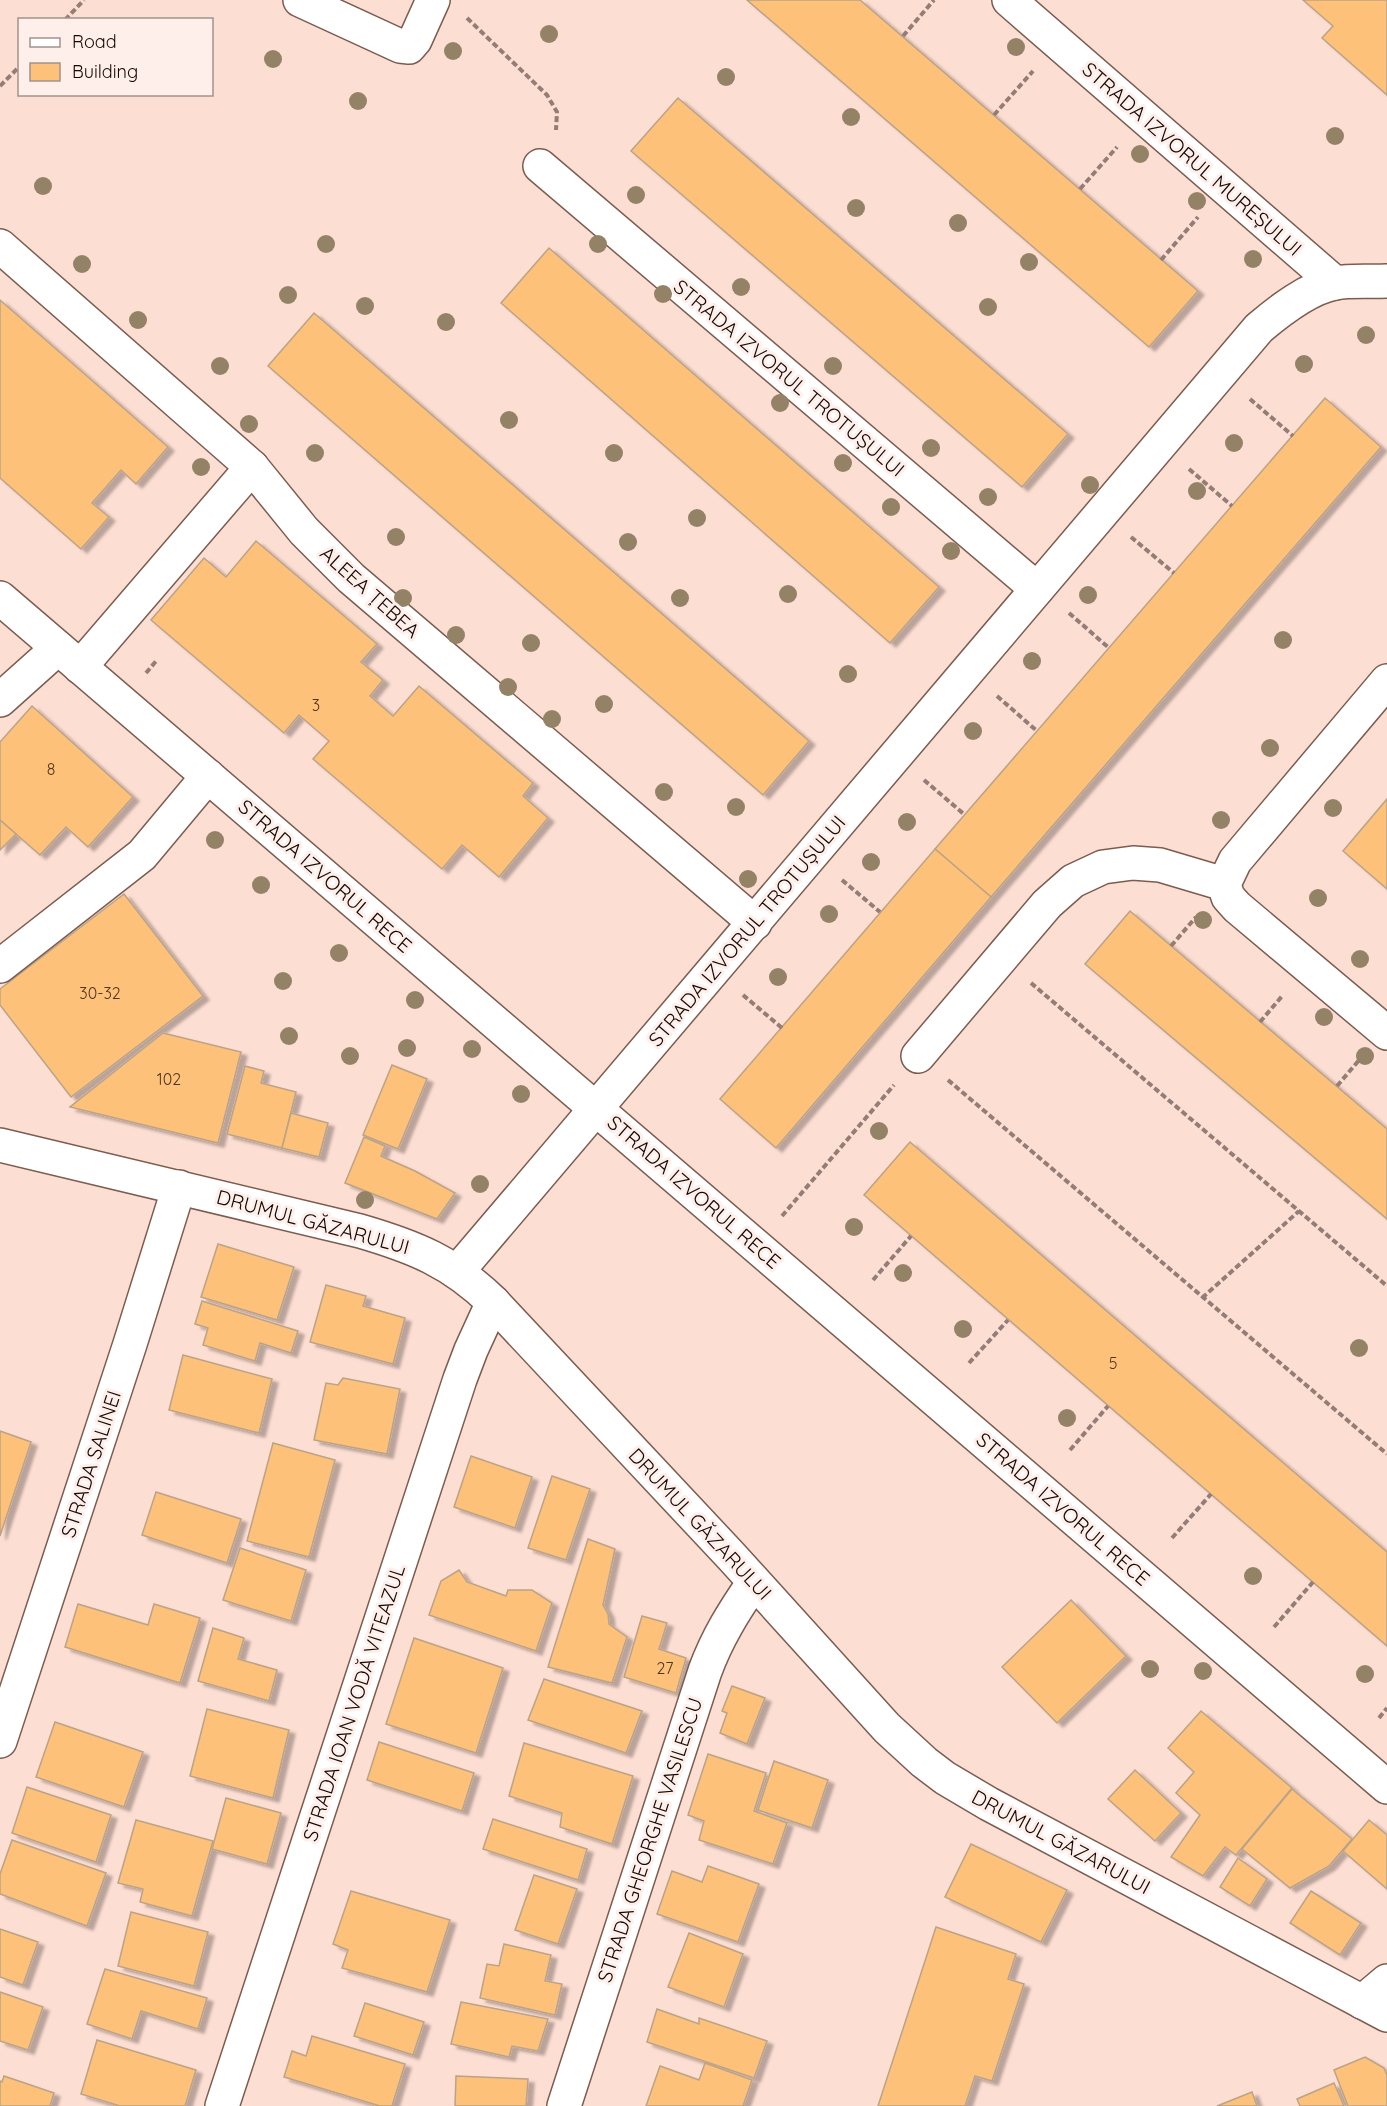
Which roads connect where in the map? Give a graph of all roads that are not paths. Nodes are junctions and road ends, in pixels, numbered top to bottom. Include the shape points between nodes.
1 (300, 0) edge
2 (433, 0) edge
3 (1009, 0) edge
4 (540, 166) dead end
5 (0, 246) edge
6 (1387, 281) edge
7 (1335, 283) junction
8 (252, 467) junction
9 (1038, 588) junction
10 (0, 598) edge
11 (69, 658) junction
12 (1387, 681) edge
13 (0, 700) edge
14 (208, 776) junction
15 (1224, 884) junction
16 (755, 923) junction
17 (0, 966) edge
18 (1387, 1033) edge
19 (918, 1056) road end
20 (596, 1109) junction
21 (0, 1144) edge
22 (180, 1187) junction
23 (457, 1272) junction
24 (493, 1302) junction
25 (754, 1582) junction
26 (0, 1741) edge
27 (1387, 1787) edge
28 (1387, 1980) edge
29 (1374, 2008) edge
30 (222, 2106) edge
31 (564, 2106) edge

1 - 2 street via 399,46 409,47
3 - 7 street, STRADA IZVORUL MUREȘULUI
4 - 9 street, STRADA IZVORUL TROTUȘULUI
5 - 8 street, ALEEA ȚEBEA
6 - 7 street
7 - 9 street, STRADA IZVORUL TROTUȘULUI via 1302,297 1259,328
8 - 11 street
8 - 16 street, ALEEA ȚEBEA via 304,531 351,578
9 - 16 street, STRADA IZVORUL TROTUȘULUI
10 - 11 street, STRADA IZVORUL RECE
11 - 13 street
11 - 14 street, STRADA IZVORUL RECE
12 - 15 street via 1235,861
14 - 17 street via 142,855
14 - 20 street, STRADA IZVORUL RECE
15 - 18 street via 1228,897 1237,906
15 - 19 street via 1160,865 1133,863 1103,867 1073,880 1047,904
16 - 20 street, STRADA IZVORUL TROTUȘULUI
20 - 23 street, STRADA IZVORUL TROTUȘULUI
20 - 27 street, STRADA IZVORUL RECE
21 - 22 street, DRUMUL GĂZARULUI
22 - 23 street, DRUMUL GĂZARULUI via 380,1236 419,1250
22 - 26 street, STRADA SALINEI
23 - 24 street, DRUMUL GĂZARULUI
24 - 25 street, DRUMUL GĂZARULUI
24 - 30 street, STRADA IOAN VODĂ VITEAZUL via 460,1379
25 - 29 street, DRUMUL GĂZARULUI via 887,1728 945,1778
25 - 31 street, STRADA GHEORGHE VASILESCU via 727,1621 705,1671
28 - 29 street, DRUMUL GĂZARULUI

